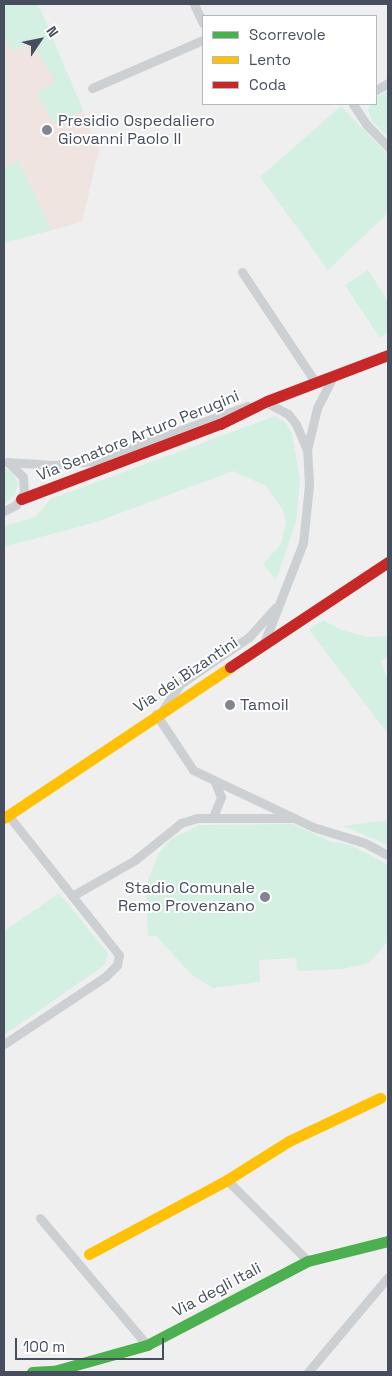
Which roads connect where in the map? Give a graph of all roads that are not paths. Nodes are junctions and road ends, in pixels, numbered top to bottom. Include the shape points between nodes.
1 (194, 4) edge
2 (202, 21) edge
3 (202, 40) edge
4 (388, 83) edge
5 (92, 88) dead end
6 (377, 89) edge
7 (354, 105) edge
8 (388, 147) edge
9 (242, 272) dead end
10 (388, 355) edge
11 (333, 376) junction
12 (316, 383) junction
13 (267, 401) junction
14 (307, 450) junction
15 (5, 461) edge
16 (21, 499) junction
17 (4, 511) edge
18 (388, 562) edge
19 (280, 604) junction
20 (291, 628) junction
21 (249, 637) junction
22 (260, 646) junction
23 (159, 713) junction
24 (213, 780) junction
25 (6, 817) edge
26 (213, 817) junction
27 (297, 818) junction
28 (388, 855) edge
29 (72, 896) junction
30 (4, 1044) edge
31 (380, 1098) dead end
32 (227, 1180) junction
33 (40, 1218) dead end
34 (388, 1241) edge
35 (89, 1254) dead end
36 (308, 1261) junction
37 (388, 1277) edge
38 (147, 1346) junction
39 (32, 1372) edge
40 (308, 1372) edge

1 - 2 street
3 - 5 street
4 - 6 street
7 - 8 street
9 - 12 street
10 - 11 street, Via Senatore Arturo Perugini
11 - 12 street, Via Senatore Arturo Perugini
11 - 14 street via 317,408
12 - 13 street, Via Senatore Arturo Perugini
13 - 14 street via 288,414
13 - 15 street, Via Senatore Arturo Perugini via 232,410 95,461 53,465
13 - 16 street, Via Senatore Arturo Perugini via 220,424
14 - 19 street via 309,485 303,543
15 - 16 street via 23,478
16 - 17 street
18 - 20 street, Via dei Bizantini
19 - 20 street via 278,620
19 - 21 street
19 - 22 street
20 - 22 street, Via dei Bizantini
21 - 22 street
21 - 23 street via 180,684
22 - 23 street, Via dei Bizantini
23 - 24 street via 192,770
23 - 25 street, Via dei Bizantini
24 - 26 street via 221,797
24 - 27 street
25 - 29 street
26 - 27 street
26 - 29 street via 181,823 135,860
27 - 28 street
29 - 30 street via 119,955 116,965 105,978
31 - 32 street via 289,1141
32 - 35 street
32 - 36 street
33 - 38 street
34 - 36 street, Via degli Itali
36 - 38 street, Via degli Itali
37 - 40 street
38 - 39 street, Via degli Itali via 54,1371

